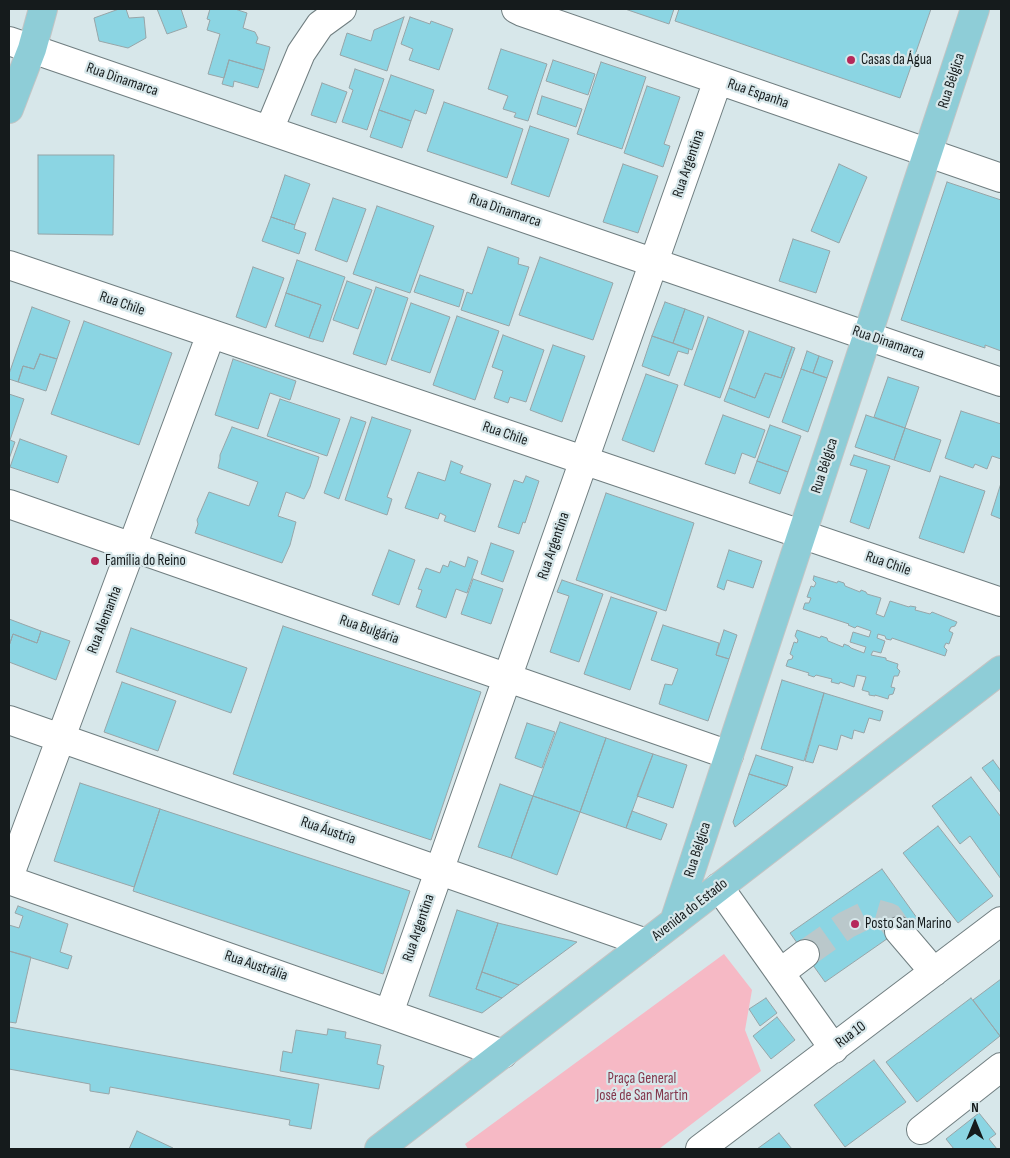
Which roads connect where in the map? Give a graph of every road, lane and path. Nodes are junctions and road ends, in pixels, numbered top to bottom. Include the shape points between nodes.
1 (43, 9) edge
2 (342, 9) edge
3 (516, 9) edge
4 (975, 9) edge
5 (20, 45) edge
6 (718, 80) junction
7 (9, 109) edge
8 (269, 130) junction
9 (929, 152) junction
10 (1001, 178) edge
11 (654, 262) junction
12 (9, 265) edge
13 (211, 334) junction
14 (868, 336) junction
15 (1001, 382) edge
16 (584, 461) junction
17 (9, 504) edge
18 (802, 535) junction
19 (132, 547) junction
20 (1001, 602) edge
21 (1001, 670) edge
22 (507, 678) junction
23 (9, 720) edge
24 (60, 738) junction
25 (729, 756) junction
26 (439, 870) junction
27 (9, 879) edge
28 (719, 887) junction
29 (1001, 921) edge
30 (674, 922) junction
31 (899, 931) tunnel mouth
32 (646, 943) junction
33 (805, 954) tunnel mouth
34 (934, 972) junction
35 (780, 973) junction
36 (389, 1013) junction
37 (834, 1049) junction
38 (503, 1054) junction
39 (1001, 1067) edge
40 (921, 1130) dead end
41 (379, 1149) edge
42 (700, 1149) edge

1 - 5 main road
2 - 8 street via 320,25 301,53
3 - 6 street, Rua Espanha
4 - 9 main road, Rua Bélgica
5 - 7 main road
5 - 8 street, Rua Dinamarca
6 - 9 street, Rua Espanha
6 - 11 street, Rua Argentina
8 - 11 street, Rua Dinamarca
9 - 10 street, Rua Espanha
9 - 14 main road, Rua Bélgica
11 - 14 street, Rua Dinamarca
11 - 16 street, Rua Argentina
12 - 13 street, Rua Chile
13 - 16 street, Rua Chile
13 - 19 street, Rua Alemanha
14 - 15 street, Rua Dinamarca
14 - 18 main road, Rua Bélgica
16 - 18 street, Rua Chile
16 - 22 street, Rua Argentina
17 - 19 street, Rua Bulgária
18 - 20 street, Rua Chile
18 - 25 main road, Rua Bélgica
19 - 22 street, Rua Bulgária
19 - 24 street, Rua Alemanha
21 - 28 main road, Avenida do Estado
22 - 25 street, Rua Bulgária
22 - 26 street, Rua Argentina
23 - 24 street, Rua Áustria
24 - 26 street, Rua Áustria
24 - 27 street, Rua Alemanha
25 - 30 main road, Rua Bélgica
26 - 32 street, Rua Áustria
26 - 36 street, Rua Argentina
27 - 36 street, Rua Austrália
28 - 30 main road, Avenida do Estado
28 - 35 street
29 - 34 street, Rua 10
30 - 32 main road, Avenida do Estado
31 - 34 street
32 - 38 main road, Avenida do Estado
33 - 35 street
34 - 37 street, Rua 10
35 - 37 street
36 - 38 street, Rua Austrália
37 - 42 street, Rua 10
38 - 41 main road, Avenida do Estado
39 - 40 street

